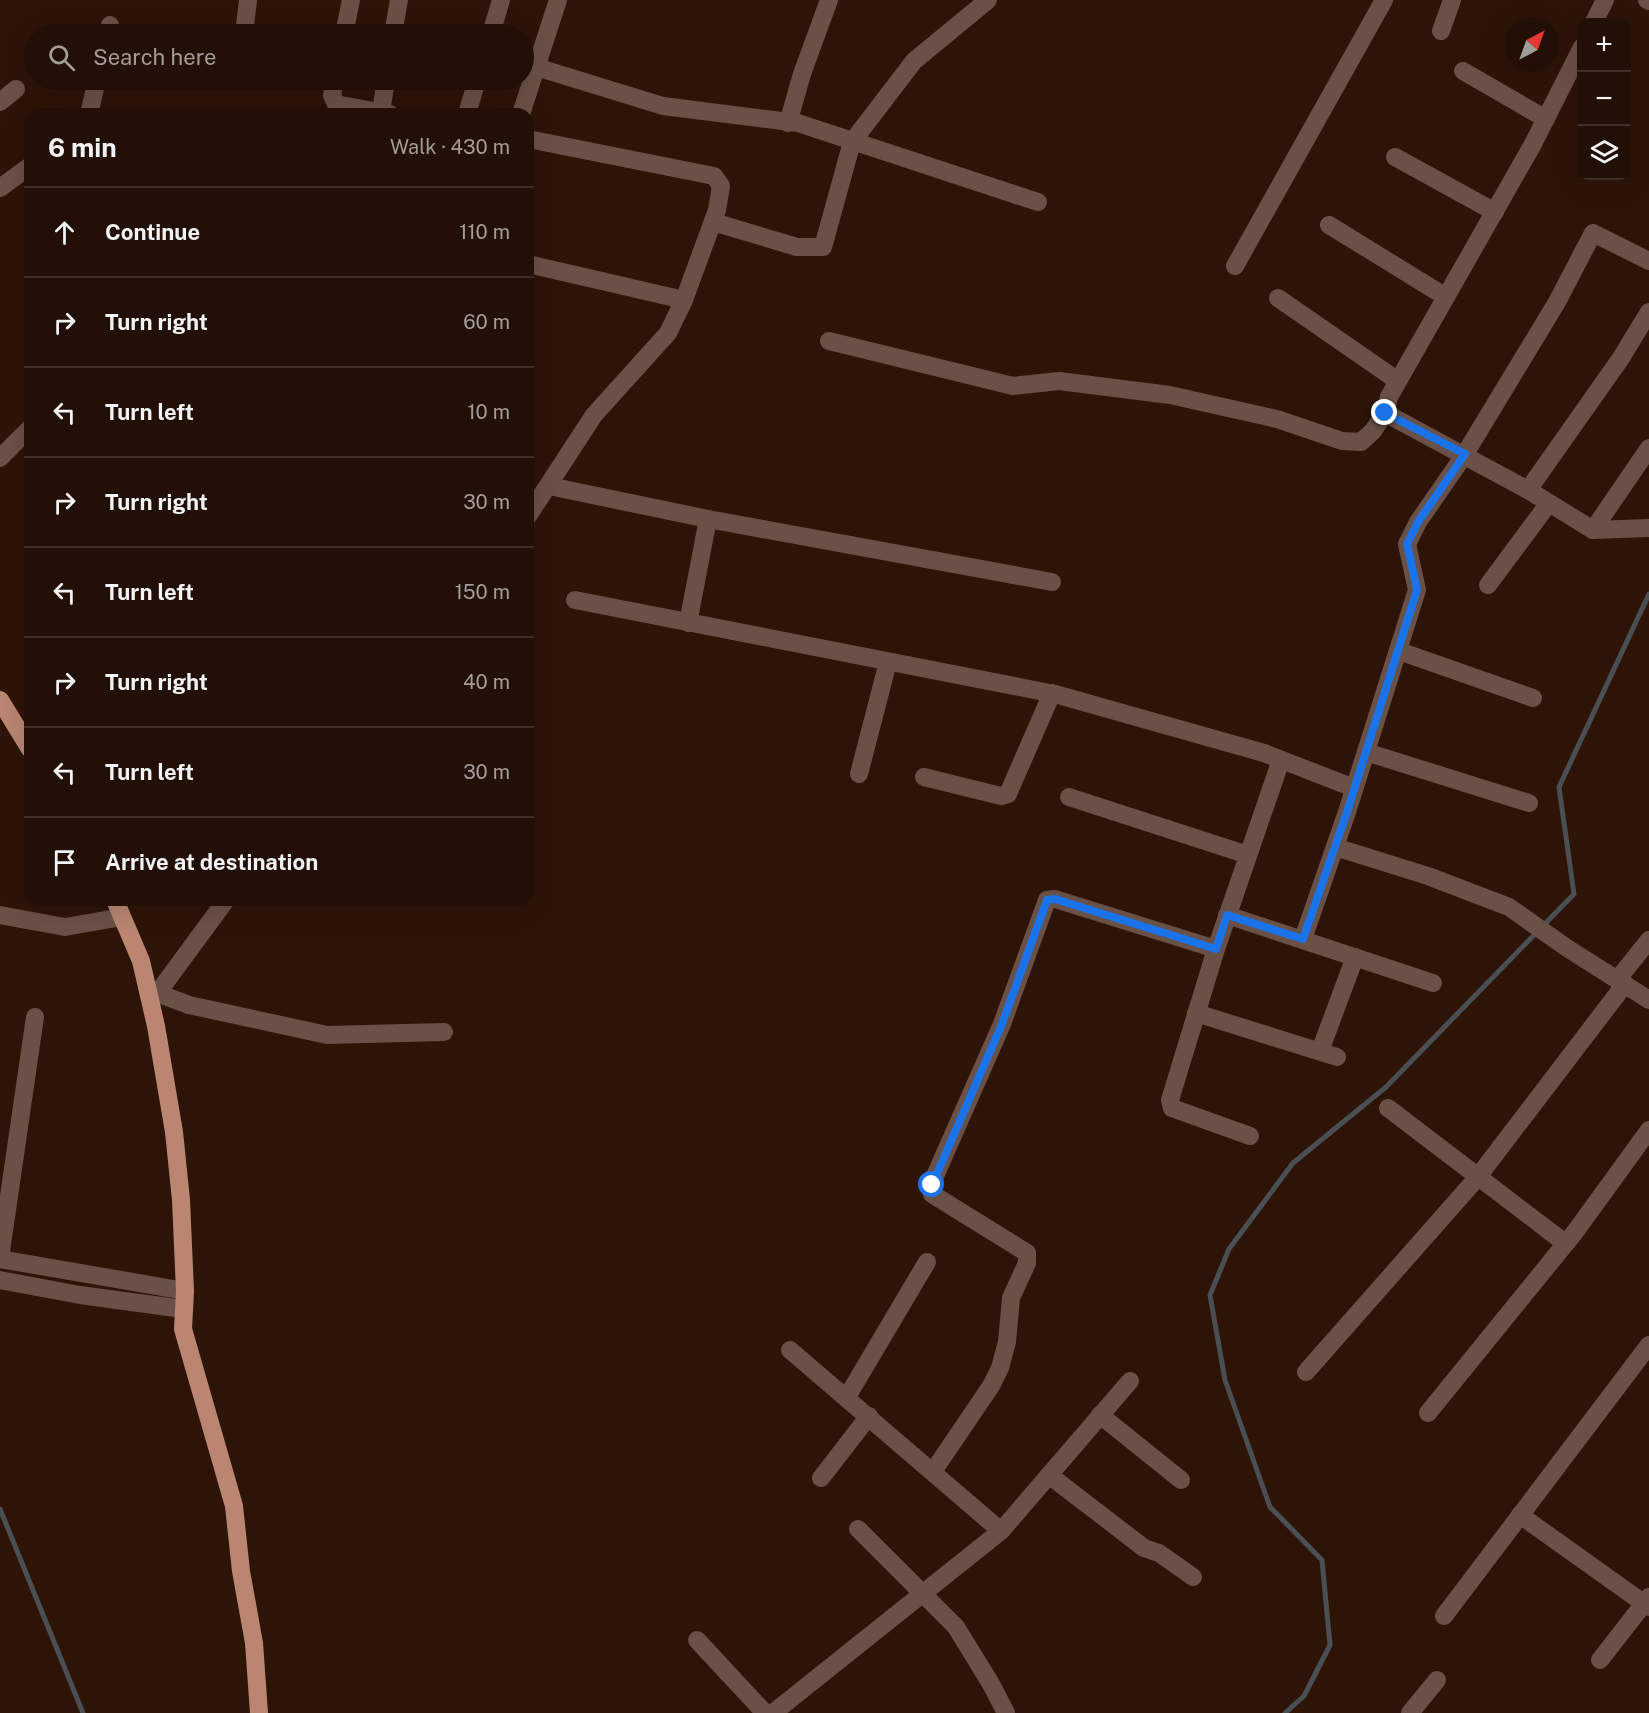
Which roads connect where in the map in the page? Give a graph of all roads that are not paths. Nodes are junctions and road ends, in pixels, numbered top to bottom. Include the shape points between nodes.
1 (248, 0) edge
2 (351, 0) edge
3 (399, 0) edge
4 (501, 0) edge
5 (558, 0) edge
6 (829, 0) edge
7 (988, 0) edge
8 (1384, 0) edge
9 (1452, 0) edge
10 (1605, 0) edge
11 (1596, 18) edge
12 (245, 24) edge
13 (346, 24) edge
14 (395, 24) edge
15 (494, 24) edge
16 (1441, 31) dead end
17 (1577, 55) edge
18 (536, 67) junction
19 (1463, 71) dead end
20 (534, 73) edge
21 (16, 89) dead end
22 (95, 90) edge
23 (333, 90) edge
24 (386, 90) edge
25 (474, 90) edge
26 (529, 90) edge
27 (0, 102) edge
28 (90, 108) edge
29 (358, 108) edge
30 (386, 108) edge
31 (469, 108) edge
32 (523, 108) edge
33 (1546, 119) junction
34 (788, 123) junction
35 (534, 140) edge
36 (852, 142) junction
37 (1395, 157) dead end
38 (24, 170) edge
39 (0, 188) edge
40 (1038, 202) dead end
41 (1495, 212) junction
42 (712, 222) junction
43 (1329, 225) dead end
44 (1649, 261) edge
45 (534, 265) edge
46 (1235, 266) dead end
47 (1446, 297) junction
48 (1278, 298) dead end
49 (684, 300) junction
50 (1649, 312) edge
51 (830, 341) dead end
52 (1398, 381) junction
53 (1385, 413) junction
54 (24, 434) edge
55 (1649, 448) edge
56 (1465, 454) junction
57 (0, 458) edge
58 (549, 486) junction
59 (1528, 490) junction
60 (1550, 503) junction
61 (534, 507) edge
62 (708, 519) junction
63 (1649, 528) edge
64 (1593, 530) junction
65 (1052, 582) dead end
66 (1488, 585) dead end
67 (575, 600) dead end
68 (688, 623) junction
69 (1399, 651) junction
70 (888, 662) junction
71 (1052, 693) junction
72 (1533, 698) dead end
73 (0, 700) edge
74 (24, 739) edge
75 (1366, 752) junction
76 (1281, 760) junction
77 (859, 774) dead end
78 (924, 777) dead end
79 (1354, 788) junction
80 (1069, 797) dead end
81 (1529, 803) dead end
82 (1335, 847) junction
83 (1248, 855) junction
84 (117, 906) edge
85 (222, 906) edge
86 (0, 915) edge
87 (1227, 915) junction
88 (122, 917) junction
89 (1303, 939) junction
90 (1649, 940) edge
91 (1216, 949) junction
92 (1355, 957) junction
93 (1621, 982) junction
94 (1433, 983) dead end
95 (154, 997) junction
96 (1649, 1000) edge
97 (1196, 1013) junction
98 (35, 1017) dead end
99 (444, 1032) dead end
100 (1388, 1108) dead end
101 (1649, 1130) edge
102 (1250, 1136) dead end
103 (1477, 1178) junction
104 (1565, 1243) junction
105 (0, 1258) edge
106 (927, 1262) dead end
107 (0, 1280) edge
108 (184, 1300) junction
109 (1649, 1345) edge
110 (790, 1350) dead end
111 (1306, 1372) dead end
112 (1130, 1381) dead end
113 (847, 1397) junction
114 (1428, 1413) dead end
115 (1100, 1415) junction
116 (869, 1416) junction
117 (934, 1470) junction
118 (1049, 1475) junction
119 (821, 1478) dead end
120 (1181, 1480) dead end
121 (1520, 1515) junction
122 (858, 1529) dead end
123 (1001, 1531) junction
124 (1193, 1577) dead end
125 (924, 1594) junction
126 (1648, 1603) edge
127 (1444, 1616) dead end
128 (697, 1640) dead end
129 (1600, 1660) dead end
130 (1437, 1680) dead end
131 (259, 1713) edge
132 (765, 1713) edge
133 (773, 1713) edge
134 (1006, 1713) edge
135 (1410, 1713) edge

1 - 12 street
2 - 13 street
3 - 14 street
4 - 15 street
5 - 18 street
6 - 34 street
7 - 36 street via 914,61
8 - 46 street
9 - 16 street
10 - 11 street
17 - 33 street
18 - 20 street
18 - 34 street via 663,106
19 - 33 street
21 - 27 street
22 - 28 street
23 - 29 street via 336,104
24 - 30 street
25 - 31 street
26 - 32 street
33 - 41 street
34 - 36 street
35 - 42 street via 714,176 721,186
36 - 40 street
36 - 42 street via 823,247 797,247
37 - 41 street
38 - 39 street
41 - 47 street
42 - 49 street
43 - 47 street
44 - 56 street via 1593,232 1557,302
45 - 49 street
47 - 52 street
48 - 52 street
49 - 58 street via 668,333 594,415
50 - 59 street
51 - 53 street via 1014,386 1059,381 1170,395 1277,419 1342,441 1361,442
52 - 53 street
53 - 56 street
54 - 57 street
55 - 64 street
56 - 59 street
56 - 69 street via 1407,544 1417,590
58 - 61 street
58 - 62 street
59 - 60 street
60 - 64 street
60 - 66 street
62 - 65 street
62 - 68 street
63 - 64 street
67 - 68 street
68 - 70 street
69 - 72 street
69 - 75 street
70 - 71 street
70 - 77 street
71 - 76 street
71 - 78 street via 1008,794 1001,796
73 - 74 main road
75 - 79 street
75 - 81 street
76 - 79 street
76 - 83 street
79 - 82 street
80 - 83 street
82 - 89 street
82 - 93 street via 1509,907
83 - 87 street
84 - 88 main road
85 - 95 street
86 - 88 street via 65,927
87 - 89 street
87 - 91 street
88 - 95 main road
89 - 92 street
90 - 93 street
91 - 97 street
91 - 117 street via 1055,899 1047,900 1002,1024 932,1185 932,1194 1027,1253 1027,1263 1011,1298 1000,1368
92 - 94 street
92 - 97 street via 1329,1054
93 - 96 street
93 - 103 street
95 - 99 street via 327,1035
95 - 108 main road via 181,1200
97 - 102 street via 1170,1100 1172,1108
98 - 105 street
100 - 103 street
101 - 104 street
103 - 104 street
103 - 111 street
104 - 114 street
105 - 108 street
106 - 113 street
107 - 108 street via 80,1295
108 - 131 main road via 183,1329 234,1506 255,1643
109 - 121 street
110 - 113 street
112 - 115 street
113 - 116 street
115 - 118 street
115 - 120 street
116 - 117 street
116 - 119 street
117 - 123 street
118 - 123 street
118 - 124 street via 1144,1548 1160,1553
121 - 126 street
121 - 127 street
122 - 125 street
123 - 125 street
125 - 133 street
125 - 134 street via 956,1628
126 - 129 street
128 - 132 street
130 - 135 street

